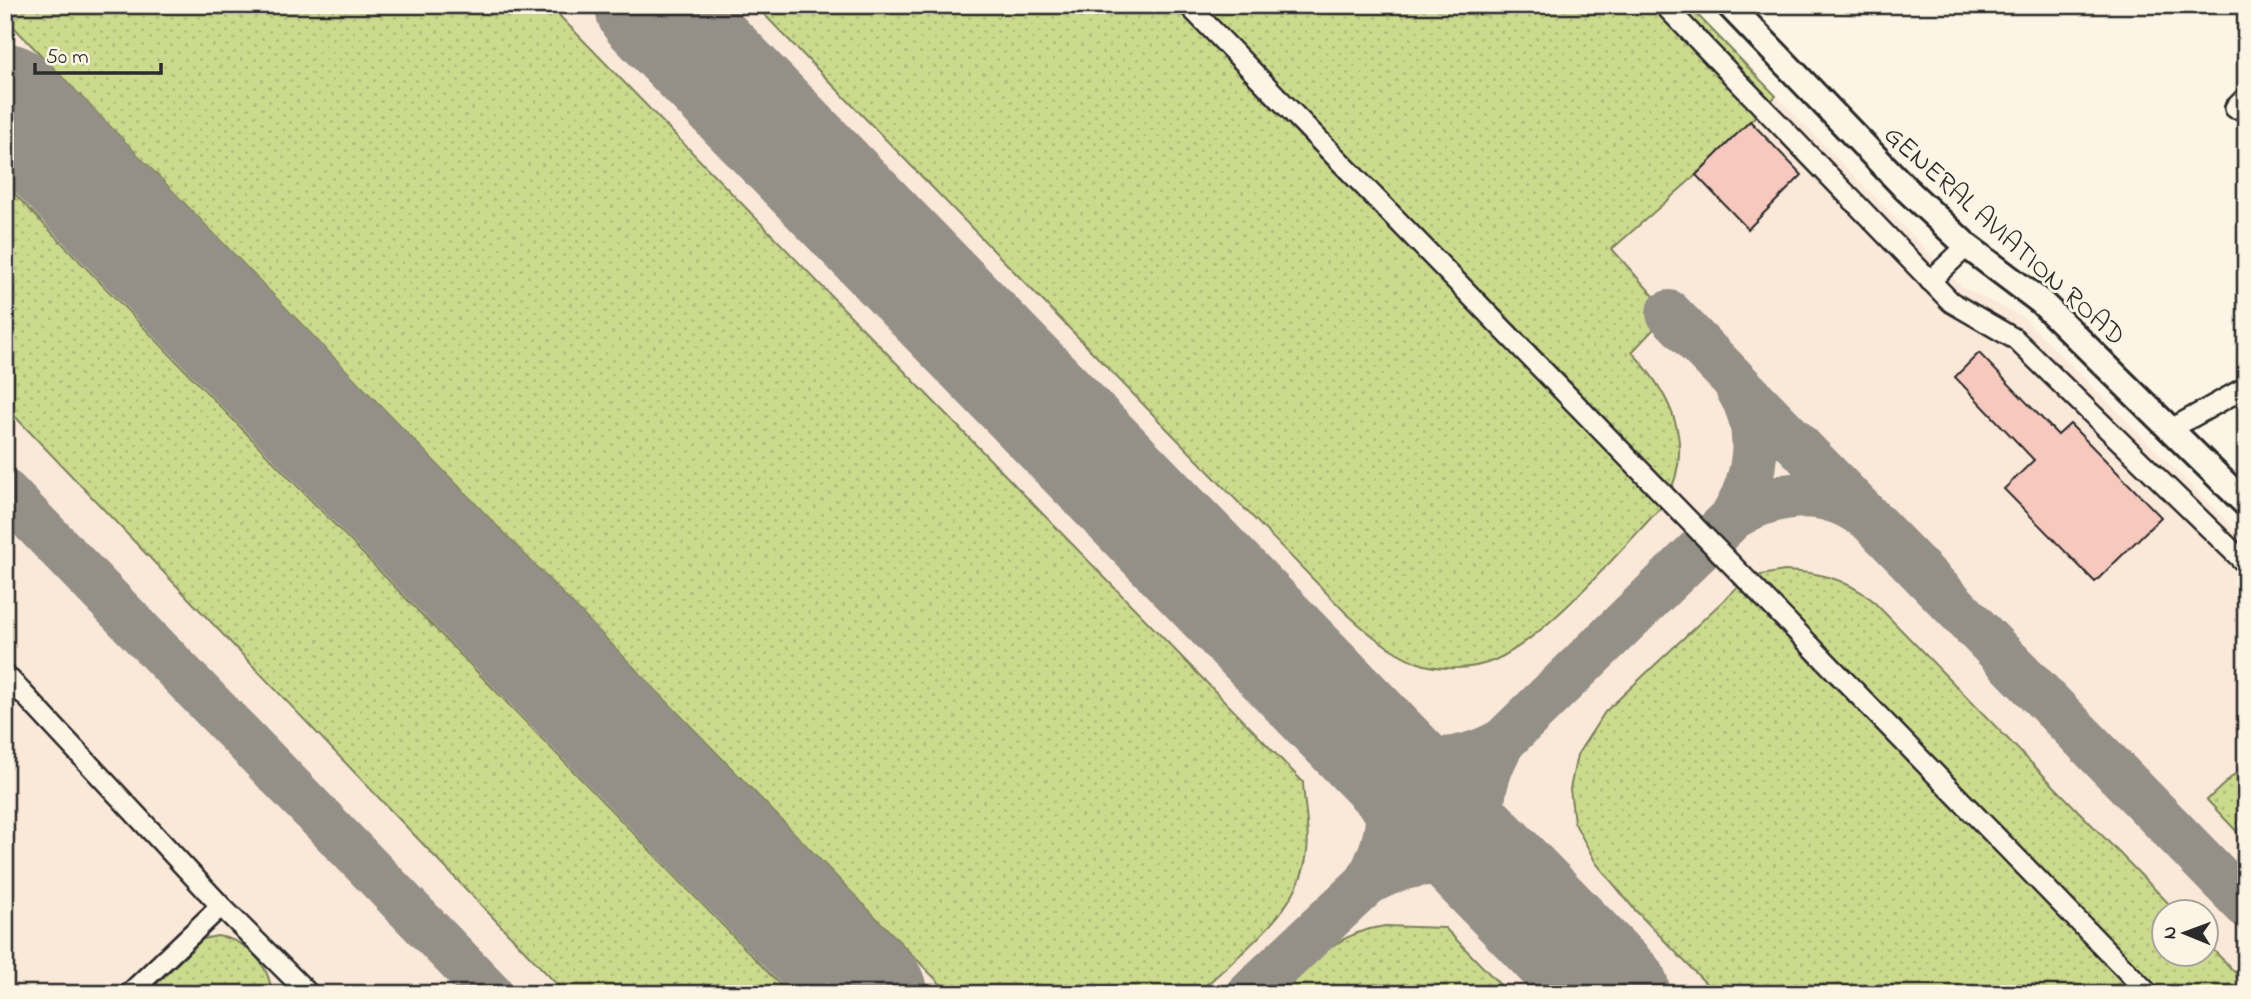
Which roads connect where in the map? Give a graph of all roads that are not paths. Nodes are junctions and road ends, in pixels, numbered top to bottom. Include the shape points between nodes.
1 (1188, 5) edge
2 (1664, 5) edge
3 (1729, 5) edge
4 (1968, 246) junction
5 (1930, 281) junction
6 (2246, 387) edge
7 (2171, 429) junction
8 (2246, 504) edge
9 (2246, 564) edge
10 (5, 674) edge
11 (221, 906) junction
12 (129, 994) edge
13 (309, 994) edge
14 (2149, 994) edge

1 - 14 street
2 - 5 street
3 - 4 main road, GENERAL AVIATION ROAD via 1906,189
4 - 5 street
4 - 7 main road, GENERAL AVIATION ROAD via 2041,302
5 - 9 street via 1956,306 2015,339
6 - 7 street
7 - 8 main road, GENERAL AVIATION ROAD
10 - 11 street
11 - 12 street
11 - 13 street

